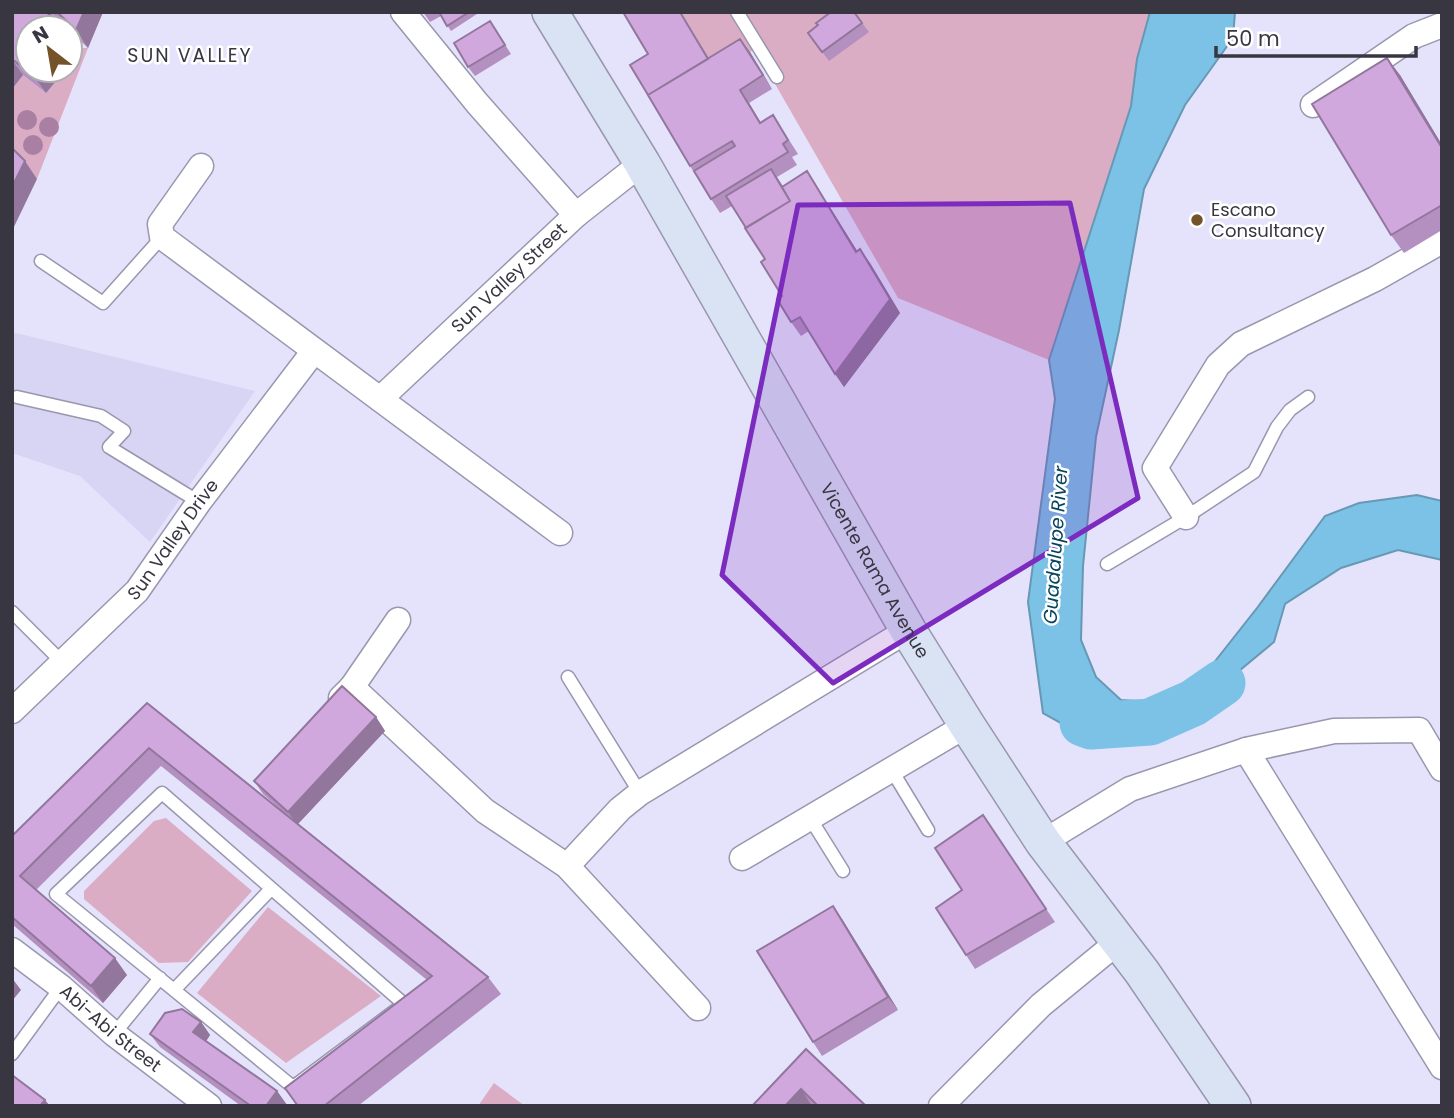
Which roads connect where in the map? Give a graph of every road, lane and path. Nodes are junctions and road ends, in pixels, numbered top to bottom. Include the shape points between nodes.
1 (403, 12) edge
2 (550, 12) edge
3 (737, 12) edge
4 (1442, 25) edge
5 (777, 77) dead end
6 (1313, 105) edge
7 (642, 163) junction
8 (201, 166) dead end
9 (576, 215) junction
10 (162, 237) junction
11 (1442, 241) edge
12 (41, 261) dead end
13 (314, 351) junction
14 (17, 397) dead end
15 (1308, 397) dead end
16 (380, 399) junction
17 (198, 502) junction
18 (1186, 517) junction
19 (560, 533) dead end
20 (1107, 564) dead end
21 (12, 612) edge
22 (398, 621) dead end
23 (908, 630) junction
24 (62, 662) junction
25 (568, 677) dead end
26 (352, 687) junction
27 (12, 711) edge
28 (325, 716) edge
29 (967, 725) junction
30 (1246, 750) junction
31 (891, 769) junction
32 (1442, 769) edge
33 (640, 793) junction
34 (810, 818) junction
35 (928, 830) dead end
36 (1043, 842) junction
37 (742, 859) dead end
38 (567, 866) junction
39 (843, 871) dead end
40 (271, 889) junction
41 (1119, 941) junction
42 (12, 950) edge
43 (160, 978) junction
44 (61, 987) junction
45 (174, 990) junction
46 (698, 1008) dead end
47 (114, 1034) junction
48 (12, 1054) edge
49 (1442, 1067) edge
50 (209, 1106) edge
51 (941, 1106) edge
52 (1233, 1106) edge

1 - 9 street
2 - 7 main road, Vicente Rama Avenue
3 - 5 lane
4 - 6 street via 1414,36
7 - 9 street, Sun Valley Street
7 - 23 main road, Vicente Rama Avenue
8 - 10 street via 160,224
9 - 16 street, Sun Valley Street
10 - 12 lane via 103,303
10 - 13 street
11 - 18 street via 1241,344 1218,365 1155,468
13 - 16 street
13 - 17 street, Sun Valley Drive
14 - 17 lane via 100,416 124,431 108,447
15 - 18 lane via 1277,427 1254,472
16 - 19 street
17 - 24 street, Sun Valley Drive via 138,591
18 - 20 lane
21 - 24 lane
22 - 26 street
23 - 29 main road, Vicente Rama Avenue
23 - 33 street
24 - 27 street, Sun Valley Drive
25 - 33 lane
26 - 28 street
26 - 38 street via 485,811
29 - 31 street
29 - 36 main road, Vicente Rama Avenue
30 - 32 street via 1334,731 1419,730
30 - 36 street via 1130,789
30 - 49 street
31 - 34 street
31 - 35 lane
33 - 38 street
34 - 37 street
34 - 39 lane
36 - 41 main road, Vicente Rama Avenue
38 - 46 street
40 - 43 lane via 162,793 56,894
40 - 45 lane
40 - 45 lane via 404,1004 293,1087
41 - 51 street via 1041,1005
41 - 52 main road, Vicente Rama Avenue
42 - 44 street, Abi-Abi Street
43 - 45 lane
43 - 47 lane
44 - 47 street, Abi-Abi Street
44 - 48 lane
47 - 50 street, Abi-Abi Street

